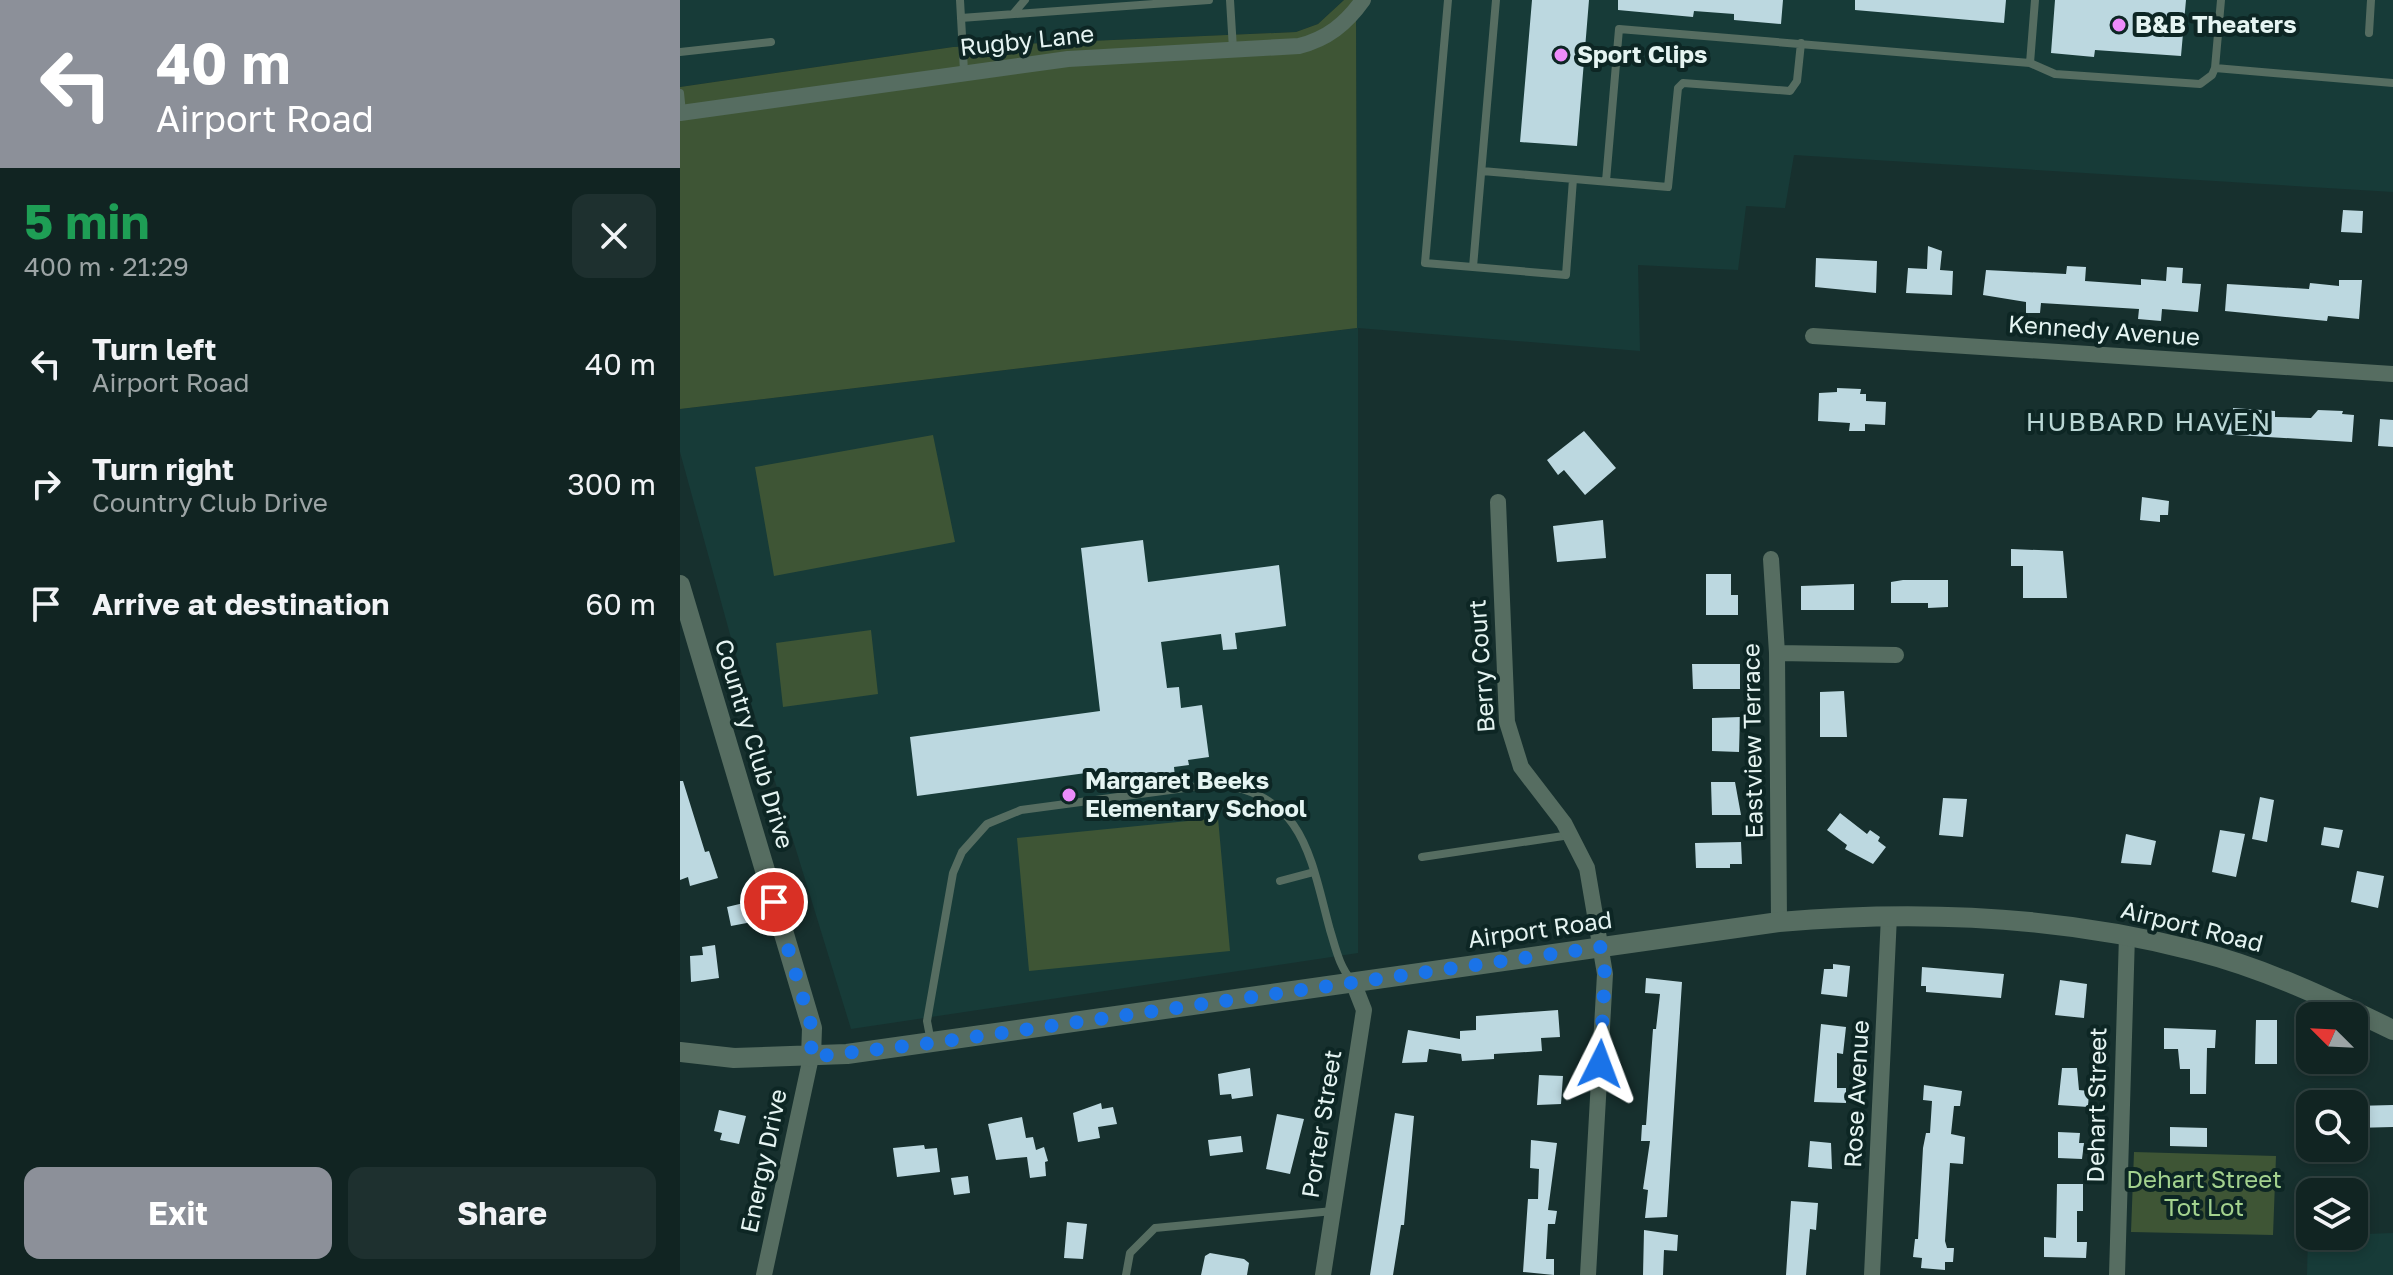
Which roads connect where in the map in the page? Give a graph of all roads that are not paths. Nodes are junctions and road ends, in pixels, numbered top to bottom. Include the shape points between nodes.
1 (960, 0) edge
2 (1025, 0) edge
3 (1112, 0) edge
4 (1209, 0) edge
5 (1230, 0) edge
6 (1363, 0) edge
7 (1448, 0) edge
8 (1496, 0) edge
9 (2035, 0) edge
10 (2221, 0) edge
11 (2371, 0) edge
12 (1121, 6) junction
13 (1013, 14) junction
14 (961, 18) junction
15 (2369, 33) dead end
16 (771, 42) dead end
17 (1801, 43) junction
18 (1233, 49) junction
19 (680, 52) edge
20 (2030, 63) junction
21 (2215, 68) junction
22 (964, 71) junction
23 (2393, 83) edge
24 (680, 93) edge
25 (681, 112) edge
26 (1482, 171) junction
27 (1573, 179) junction
28 (1606, 181) junction
29 (1473, 267) junction
30 (1813, 336) dead end
31 (2393, 374) edge
32 (1498, 502) dead end
33 (1771, 559) dead end
34 (680, 587) edge
35 (1777, 653) junction
36 (1896, 655) dead end
37 (1571, 835) junction
38 (1422, 857) dead end
39 (1314, 872) junction
40 (1280, 881) dead end
41 (1889, 916) junction
42 (1779, 922) junction
43 (2127, 935) junction
44 (1601, 947) junction
45 (1353, 982) junction
46 (2393, 1030) edge
47 (932, 1043) junction
48 (680, 1052) edge
49 (811, 1057) junction
50 (1333, 1211) junction
51 (764, 1275) edge
52 (1126, 1275) edge
53 (1323, 1275) edge
54 (1588, 1275) edge
55 (1872, 1275) edge
56 (2117, 1275) edge

1 - 14 lane
2 - 13 lane
3 - 12 lane
4 - 12 lane
5 - 18 lane
6 - 18 street, Rugby Lane via 1346,22 1317,41
7 - 29 lane via 1425,263
8 - 26 lane
9 - 20 lane
10 - 21 lane
11 - 15 lane
12 - 13 lane
13 - 14 lane
14 - 22 lane
16 - 19 lane
17 - 20 lane
17 - 28 lane via 1797,81 1790,91 1683,83 1678,88 1668,187
17 - 28 lane via 1619,29
18 - 22 street, Rugby Lane
20 - 21 lane via 2055,74 2193,84 2205,82
21 - 23 lane
22 - 25 street, Rugby Lane
24 - 25 lane
26 - 27 lane
26 - 29 lane
27 - 28 lane
27 - 29 lane via 1566,275
30 - 31 street, Kennedy Avenue
32 - 37 street, Berry Court via 1512,746 1535,788
33 - 35 street, Eastview Terrace
34 - 49 street, Country Club Drive via 812,1028
35 - 36 street
35 - 42 street, Eastview Terrace
37 - 38 lane
37 - 44 street, Berry Court via 1587,868
39 - 40 lane
39 - 45 lane via 1340,963
39 - 47 lane via 1298,826 1273,801 1234,786 1215,784 1021,810 987,824 962,852 953,873 927,1021
41 - 42 street, Airport Road
41 - 43 street, Airport Road
41 - 55 street, Rose Avenue
42 - 44 street, Airport Road
43 - 46 street, Airport Road via 2271,975
43 - 56 street, Dehart Street
44 - 45 street, Airport Road
44 - 54 street, Berry Court via 1605,974
45 - 47 street, Airport Road
45 - 50 street, Porter Street via 1364,1010
47 - 49 street, Airport Road
48 - 49 street, Airport Road
49 - 51 street, Energy Drive
50 - 52 lane via 1155,1228 1130,1253
50 - 53 street, Porter Street

